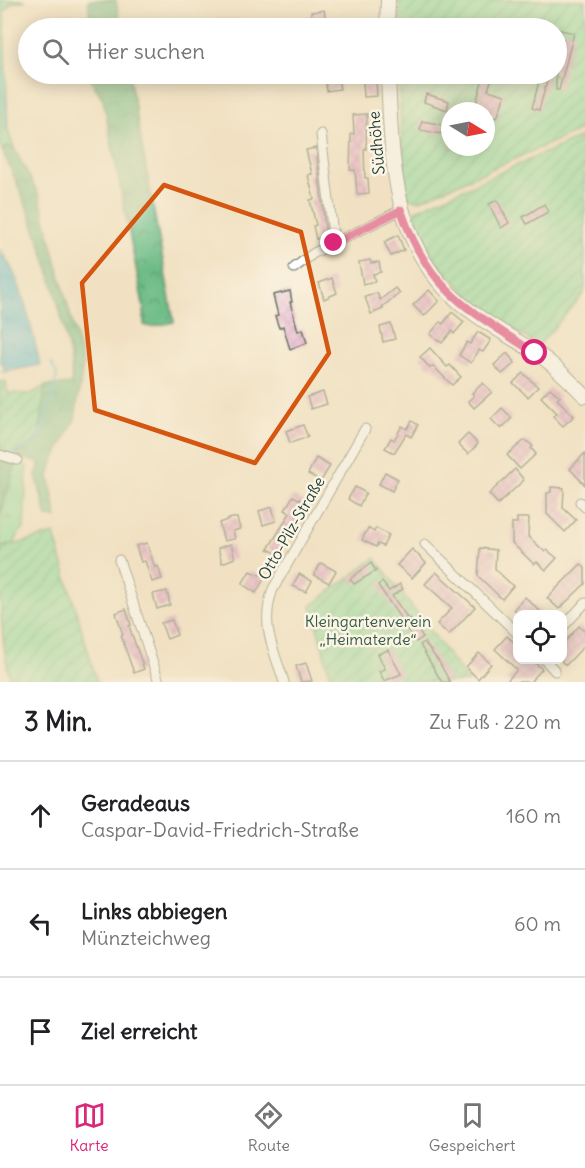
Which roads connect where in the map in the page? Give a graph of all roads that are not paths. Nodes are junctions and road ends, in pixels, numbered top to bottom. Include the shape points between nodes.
1 (388, 0) edge
2 (387, 18) edge
3 (389, 84) edge
4 (321, 134) dead end
5 (401, 210) junction
6 (334, 243) junction
7 (294, 268) dead end
8 (585, 396) edge
9 (365, 429) dead end
10 (2, 455) edge
11 (17, 460) dead end
12 (425, 544) dead end
13 (119, 560) dead end
14 (585, 603) edge
15 (567, 622) edge
16 (513, 628) edge
17 (549, 664) edge
18 (555, 671) dead end
19 (159, 682) edge
20 (284, 682) edge

1 - 2 street
3 - 5 street, Südhöhe
4 - 6 street
5 - 6 street
5 - 8 street, Südhöhe via 414,244 438,282 467,309 550,363
6 - 7 street
9 - 20 street, Otto-Pilz-Straße via 269,601 266,624
10 - 11 street
12 - 16 street
13 - 19 street
14 - 15 street
17 - 18 street

